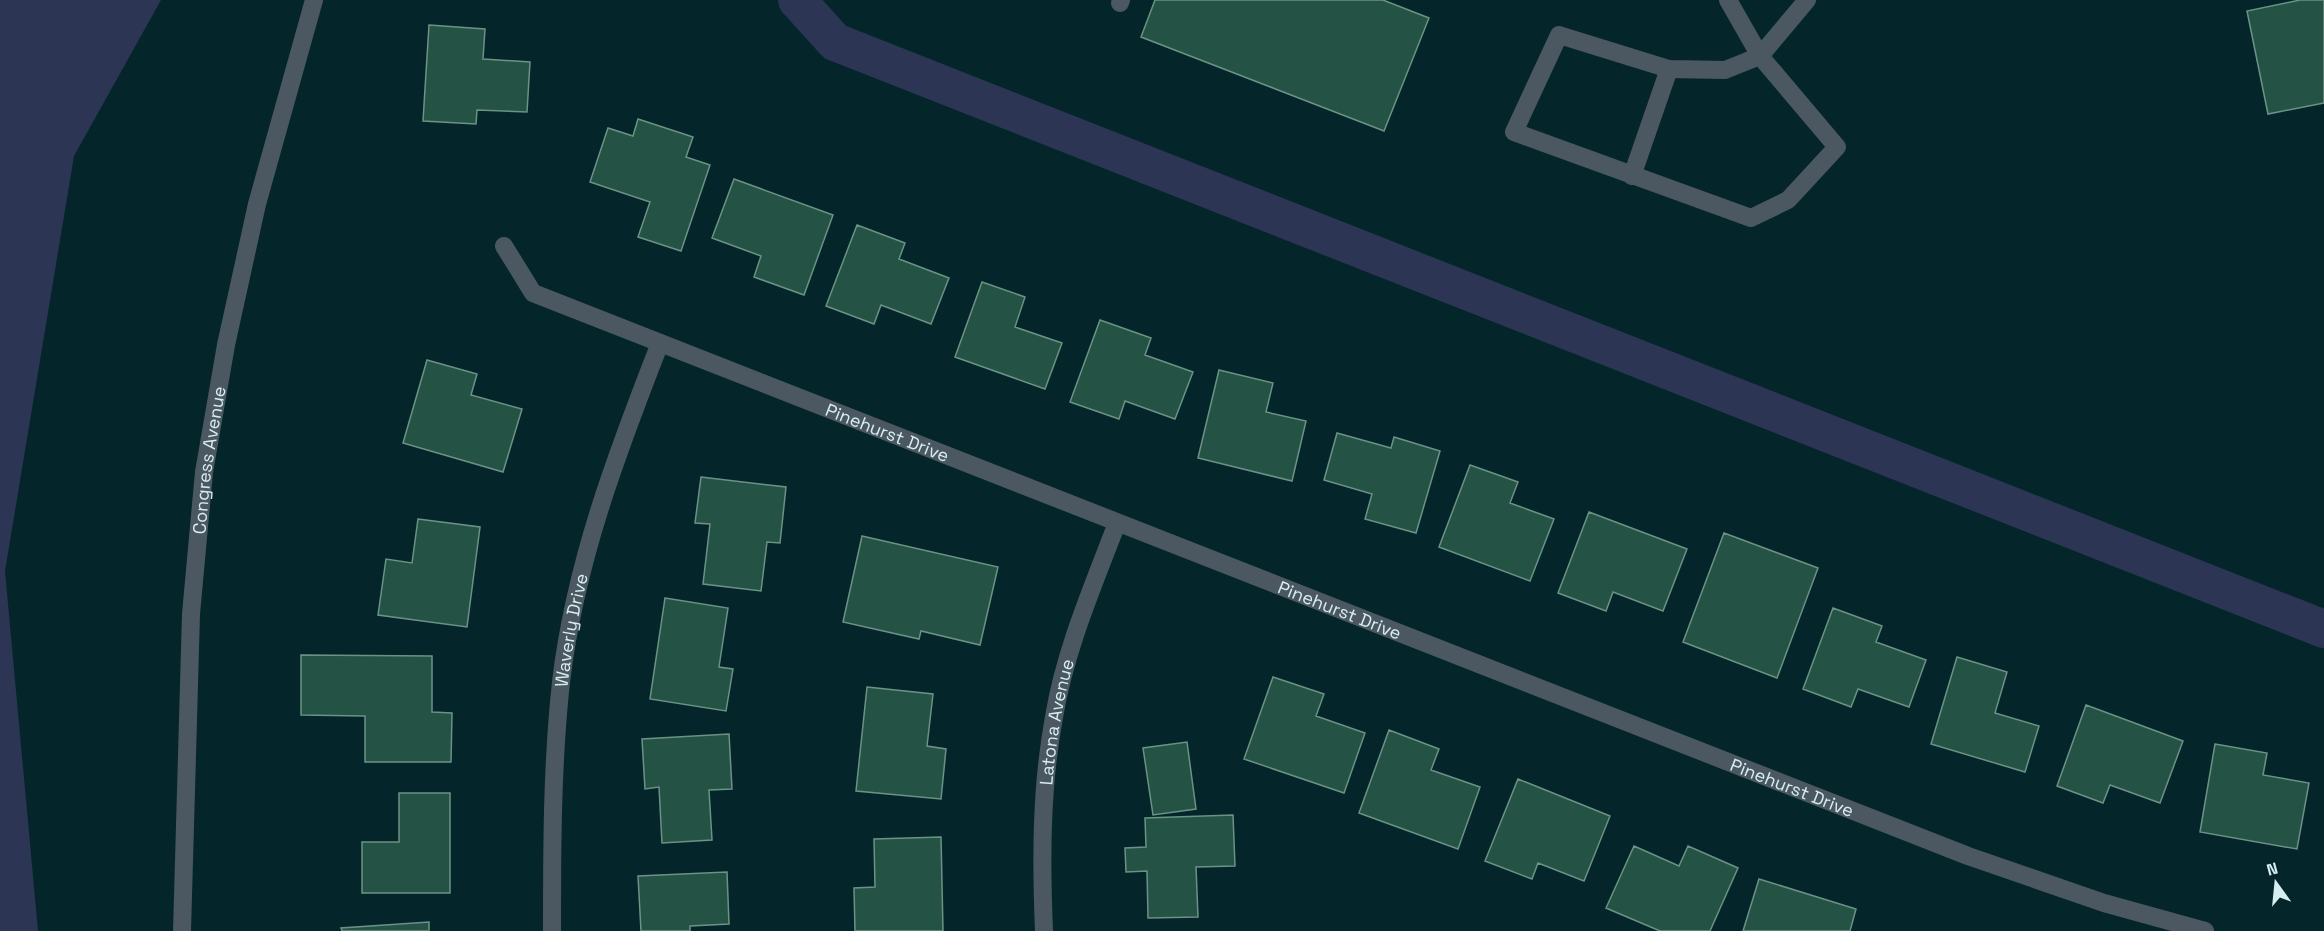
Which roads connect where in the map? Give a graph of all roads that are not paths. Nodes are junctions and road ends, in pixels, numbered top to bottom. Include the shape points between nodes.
1 (314, 0) edge
2 (1728, 0) edge
3 (1807, 0) edge
4 (1760, 56) junction
5 (1668, 69) junction
6 (1632, 176) junction
7 (504, 246) dead end
8 (660, 343) junction
9 (1117, 522) junction
10 (182, 931) edge
11 (552, 931) edge
12 (1044, 931) edge
13 (2205, 931) edge

1 - 10 street, Congress Avenue via 257,204 226,345 204,472 191,615
2 - 4 street
3 - 4 street
4 - 5 street via 1725,70
4 - 6 street via 1837,147 1788,200 1751,218
5 - 6 street
5 - 6 street via 1559,35 1514,132
7 - 8 street, Pinehurst Drive via 533,293
8 - 9 street, Pinehurst Drive
8 - 11 street, Waverly Drive via 599,506 561,680 553,784
9 - 12 street, Latona Avenue via 1073,640 1054,717 1044,796
9 - 13 street, Pinehurst Drive via 1968,856 2103,903

